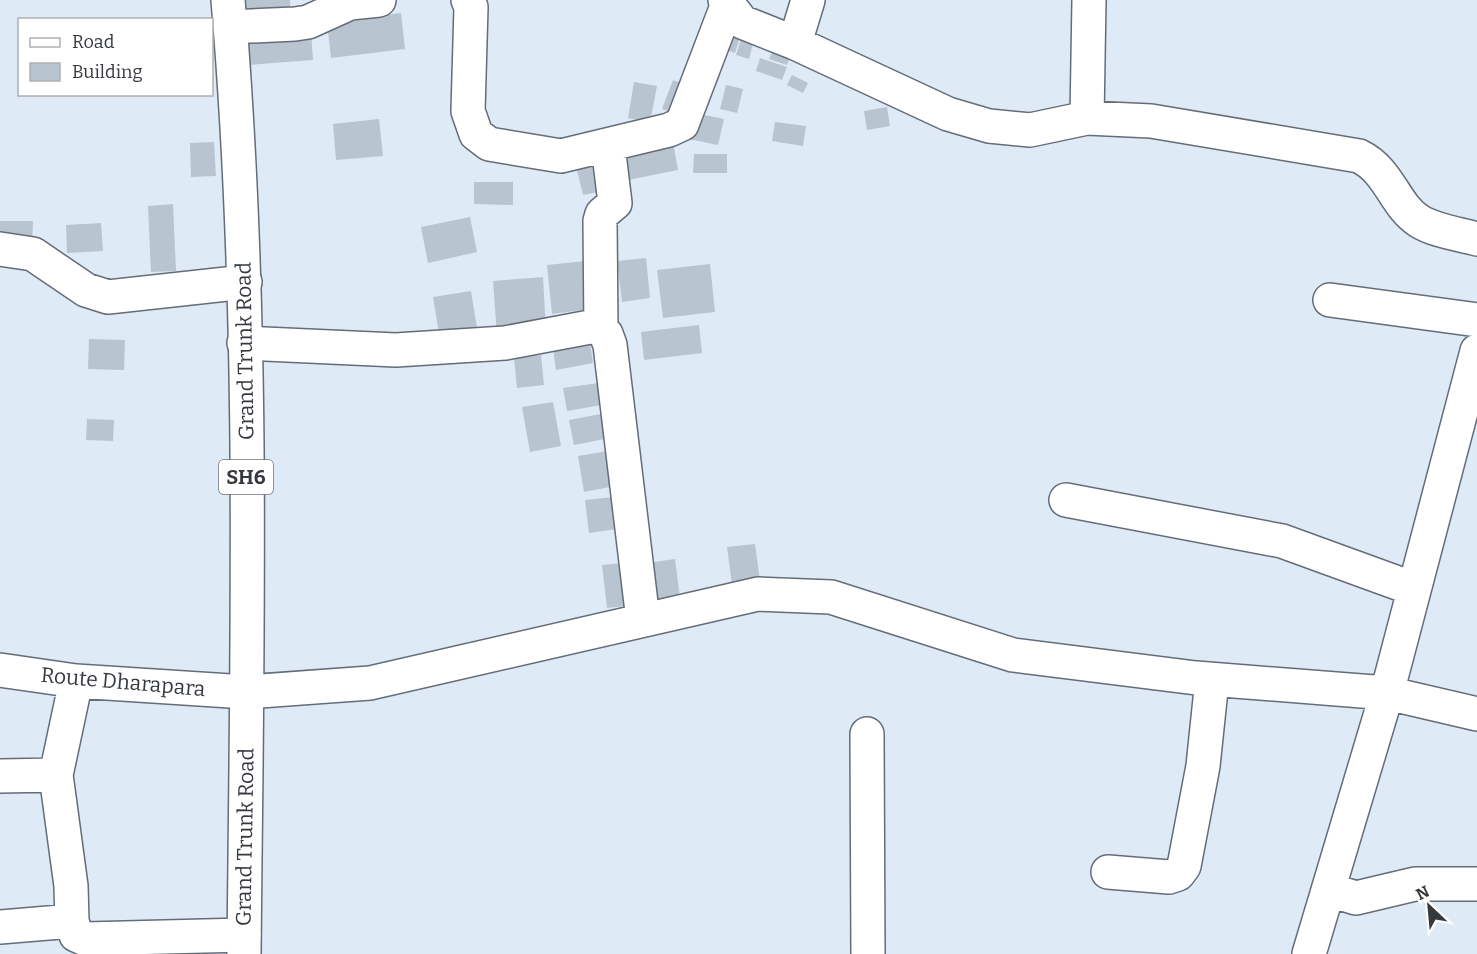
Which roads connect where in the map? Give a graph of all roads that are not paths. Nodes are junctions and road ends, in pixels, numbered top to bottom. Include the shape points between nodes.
1 (379, 0) edge
2 (468, 0) edge
3 (808, 0) edge
4 (1089, 0) edge
5 (726, 3) edge
6 (229, 14) edge
7 (795, 43) junction
8 (1086, 118) junction
9 (608, 146) junction
10 (1477, 239) edge
11 (0, 249) edge
12 (245, 282) junction
13 (1330, 300) dead end
14 (1477, 320) edge
15 (602, 330) junction
16 (244, 343) junction
17 (1477, 355) edge
18 (1066, 500) dead end
19 (1414, 589) junction
20 (643, 620) junction
21 (0, 670) edge
22 (1212, 680) junction
23 (76, 681) junction
24 (246, 692) junction
25 (1387, 693) junction
26 (1477, 714) edge
27 (867, 734) dead end
28 (56, 775) junction
29 (0, 776) edge
30 (1108, 872) dead end
31 (1477, 884) edge
32 (1330, 890) junction
33 (72, 921) junction
34 (0, 927) edge
35 (244, 944) edge
36 (868, 954) edge
37 (1310, 954) edge

1 - 6 street via 350,3 295,24
2 - 9 street via 468,111 476,134 489,144 544,155 561,156
3 - 7 street
4 - 8 street
5 - 7 street via 742,22
5 - 9 street via 682,124
6 - 12 street, Grand Trunk Road / SH6
7 - 8 street via 948,114 989,126 1030,130
8 - 10 street via 1151,121 1359,156 1380,170 1419,221
9 - 15 street via 615,203 600,221
11 - 12 street via 33,254 86,290 108,297
12 - 16 street, Grand Trunk Road / SH6
13 - 14 street
15 - 16 street via 590,327 505,343 396,350
15 - 20 street via 610,345 618,398
16 - 24 street, Grand Trunk Road / SH6
17 - 19 street
18 - 19 street via 1282,541
19 - 25 street
20 - 22 street, Route Dharapara via 758,594 831,597 1013,655
20 - 24 street, Route Dharapara via 370,683
21 - 23 street, Route Dharapara
22 - 25 street, Route Dharapara
22 - 30 street via 1203,766 1184,866 1169,877
23 - 24 street, Route Dharapara
23 - 28 street
24 - 35 street, Grand Trunk Road / SH6
25 - 26 street, Route Dharapara
25 - 32 street
27 - 36 street
28 - 29 street
28 - 33 street
31 - 32 street via 1415,884 1356,897
32 - 37 street
33 - 34 street
33 - 35 street via 76,935 85,939

